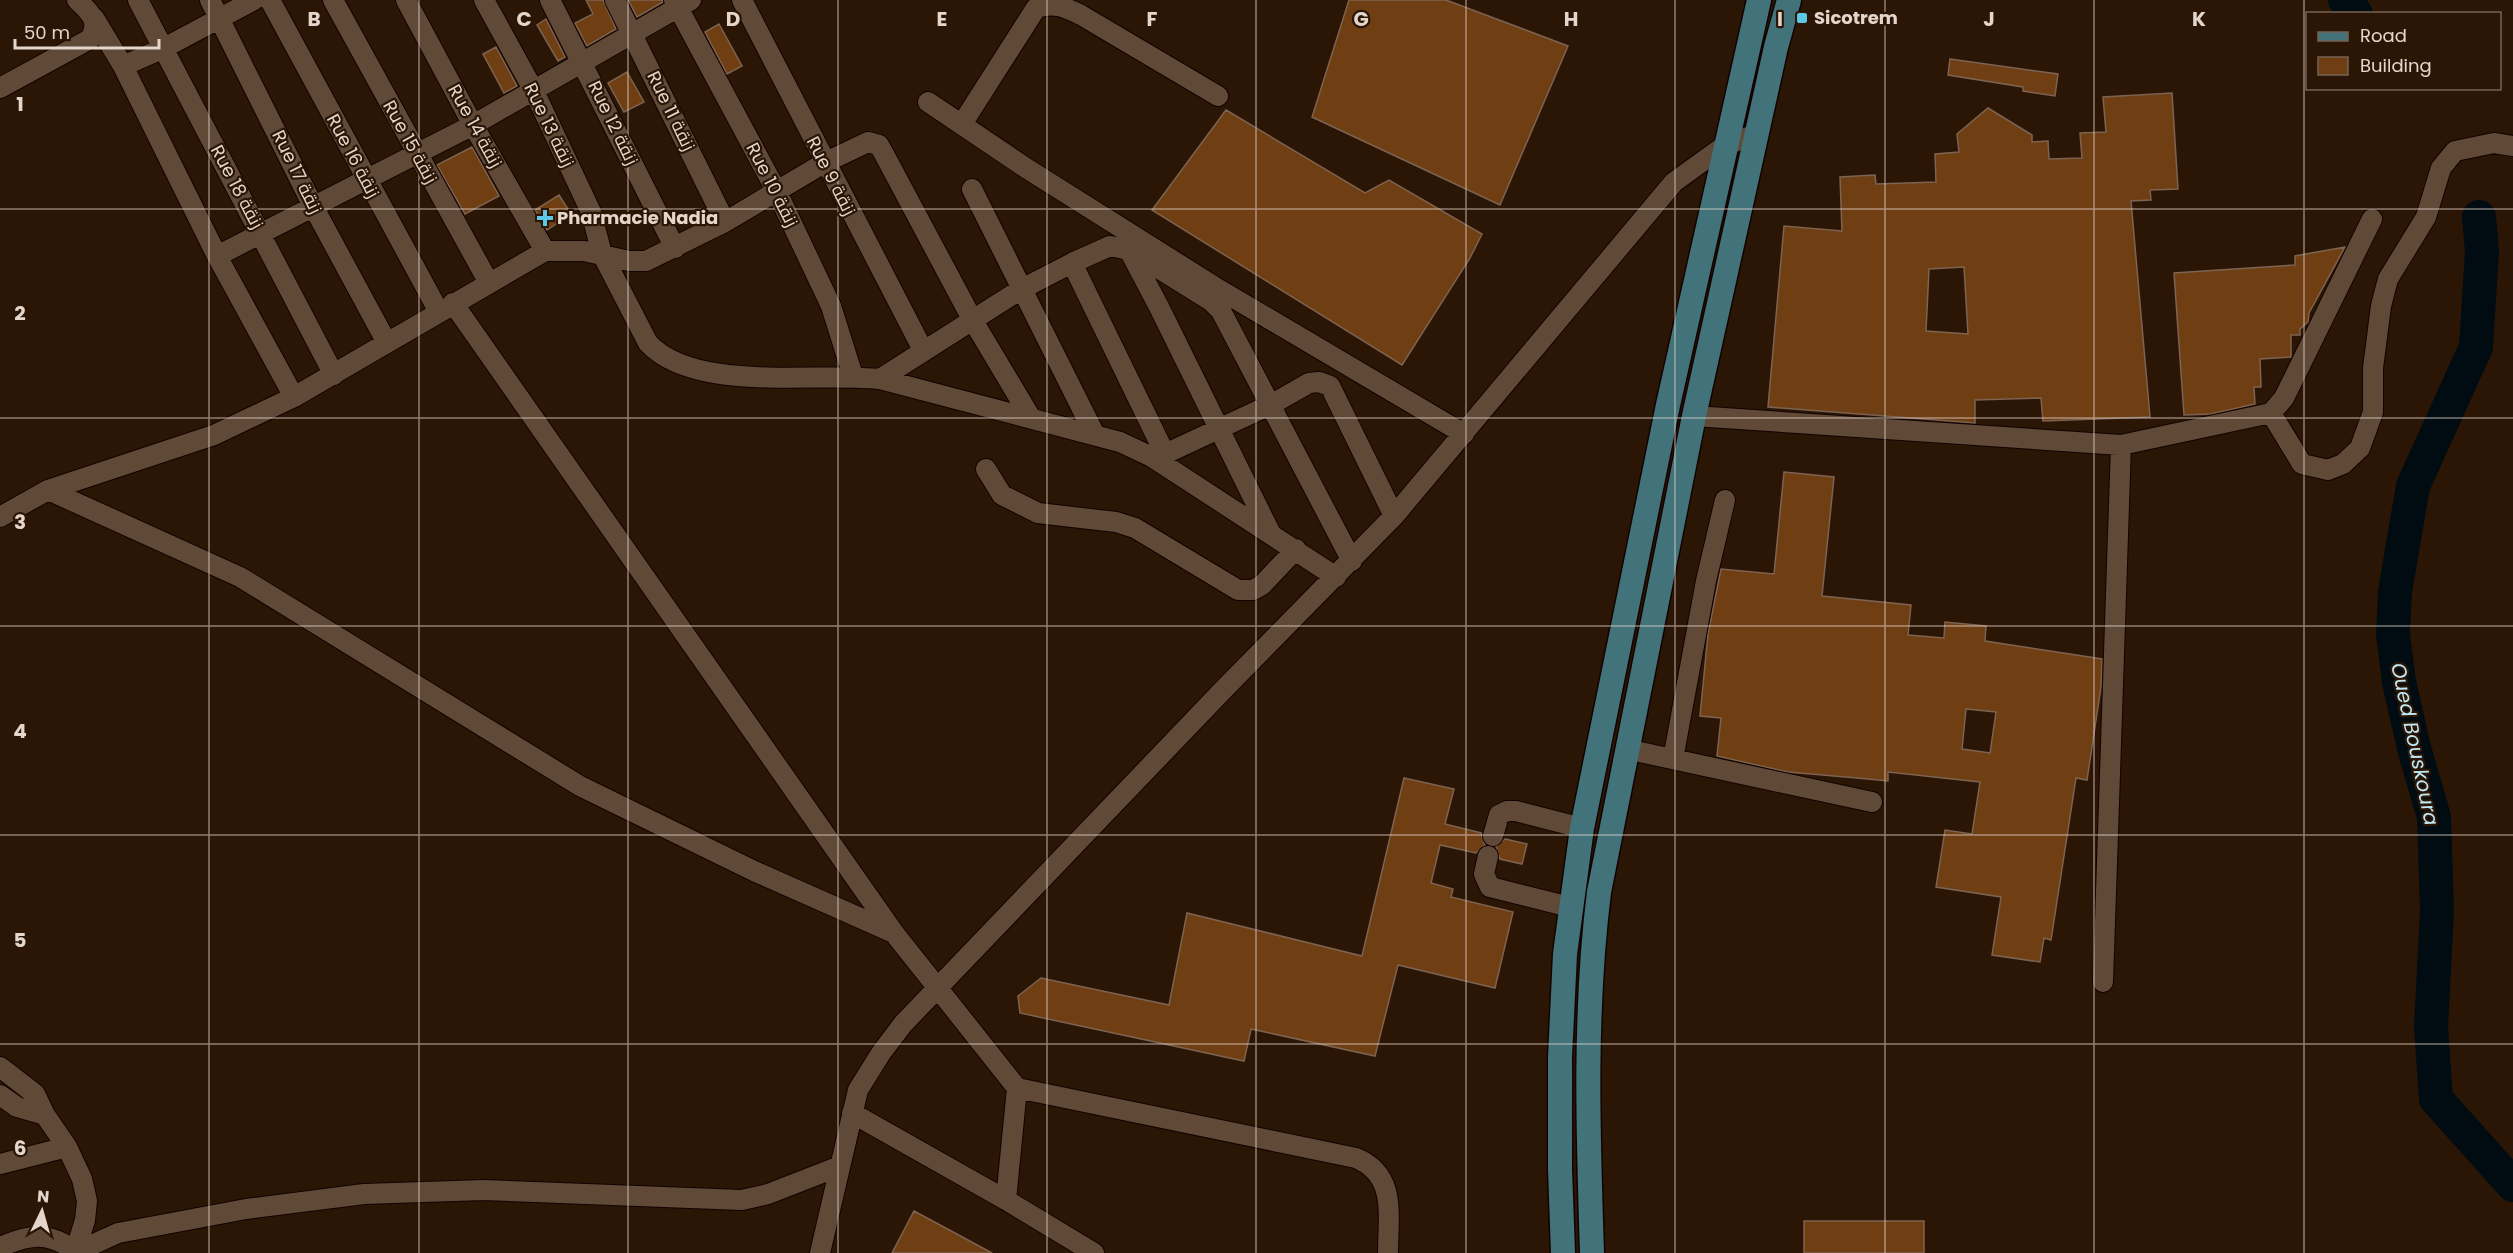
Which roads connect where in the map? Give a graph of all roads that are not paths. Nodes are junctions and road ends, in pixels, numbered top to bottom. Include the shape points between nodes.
1 (77, 0) edge
2 (138, 0) edge
3 (210, 0) edge
4 (254, 0) edge
5 (270, 0) edge
6 (333, 0) edge
7 (406, 0) edge
8 (484, 0) edge
9 (550, 0) edge
10 (615, 0) edge
11 (742, 0) edge
12 (1759, 0) edge
13 (1789, 0) edge
14 (681, 2) edge
15 (94, 18) junction
16 (221, 18) junction
17 (633, 32) junction
18 (164, 48) junction
19 (583, 62) junction
20 (123, 66) junction
21 (0, 88) edge
22 (534, 91) junction
23 (1218, 96) dead end
24 (927, 102) dead end
25 (962, 124) junction
26 (473, 125) junction
27 (1756, 134) junction
28 (1724, 146) junction
29 (2513, 146) edge
30 (417, 154) junction
31 (824, 163) junction
32 (366, 180) junction
33 (972, 189) dead end
34 (777, 192) junction
35 (313, 206) junction
36 (2372, 219) dead end
37 (725, 222) junction
38 (260, 233) junction
39 (675, 248) junction
40 (1129, 250) junction
41 (545, 251) junction
42 (602, 254) junction
43 (218, 256) junction
44 (1072, 262) junction
45 (489, 283) junction
46 (1020, 290) junction
47 (446, 307) junction
48 (972, 319) junction
49 (387, 343) junction
50 (923, 350) junction
51 (334, 375) junction
52 (853, 376) junction
53 (880, 379) junction
54 (294, 397) junction
55 (1272, 404) junction
56 (2271, 413) junction
57 (1694, 416) junction
58 (1031, 418) junction
59 (1217, 428) junction
60 (1464, 434) junction
61 (1095, 435) junction
62 (2121, 445) junction
63 (1158, 455) junction
64 (986, 469) dead end
65 (48, 490) junction
66 (1725, 500) dead end
67 (1394, 516) junction
68 (0, 517) edge
69 (1270, 532) junction
70 (1296, 549) junction
71 (1352, 561) junction
72 (1336, 577) junction
73 (1626, 749) junction
74 (1673, 759) junction
75 (1872, 802) dead end
76 (1582, 828) junction
77 (1493, 836) dead end
78 (1488, 856) dead end
79 (1570, 907) junction
80 (894, 933) junction
81 (2103, 982) dead end
82 (937, 987) junction
83 (0, 1067) edge
84 (1017, 1088) junction
85 (0, 1095) edge
86 (852, 1113) junction
87 (45, 1115) junction
88 (67, 1147) junction
89 (0, 1164) edge
90 (840, 1166) junction
91 (1006, 1200) junction
92 (0, 1247) edge
93 (75, 1252) edge
94 (820, 1253) edge
95 (1094, 1253) edge
96 (1388, 1253) edge
97 (1563, 1253) edge
98 (1592, 1253) edge

1 - 15 street
2 - 18 street, Rue 18 زنقة
3 - 16 street, Rue 17 زنقة
4 - 16 street
5 - 32 street, Rue 16 زنقة
6 - 30 street, Rue 15 زنقة
7 - 26 street, Rue 14 زنقة
8 - 22 street, Rue 13 زنقة
9 - 19 street, Rue 12 زنقة
10 - 17 street, Rue 11 زنقة
11 - 31 street, Rue 9 زنقة
12 - 28 main road
13 - 27 main road
14 - 17 street
14 - 34 street, Rue 10 زنقة
15 - 20 street
15 - 21 street via 90,39
16 - 18 street
16 - 35 street, Rue 17 زنقة
17 - 19 street
17 - 37 street, Rue 11 زنقة
18 - 20 street
18 - 38 street, Rue 18 زنقة
19 - 22 street
19 - 39 street, Rue 12 زنقة
20 - 43 street
22 - 26 street
22 - 42 street, Rue 13 زنقة via 591,212
23 - 25 street via 1081,15 1060,5 1046,5 1036,8
24 - 25 street
25 - 60 street via 1215,287
26 - 30 street
26 - 41 street, Rue 14 زنقة
27 - 28 street
27 - 57 main road
28 - 60 street via 1674,182
28 - 76 main road
29 - 56 street via 2494,143 2455,151 2441,168 2427,217 2388,279 2373,368 2373,412 2360,448 2343,464 2328,470 2302,464
30 - 32 street
30 - 45 street, Rue 15 زنقة
31 - 34 street
31 - 48 street via 868,142 879,145
31 - 50 street, Rue 9 زنقة
32 - 35 street
32 - 47 street, Rue 16 زنقة
33 - 46 street
34 - 37 street
34 - 52 street, Rue 10 زنقة via 831,306
35 - 38 street
35 - 49 street, Rue 17 زنقة
36 - 56 street via 2284,398
37 - 39 street
38 - 43 street
38 - 51 street, Rue 18 زنقة
39 - 42 street via 646,261
40 - 44 street via 1110,246
40 - 55 street via 1221,311
40 - 59 street
41 - 42 street
41 - 45 street
42 - 52 street, Rue 13 زنقة via 648,343 659,355 680,365 757,377
43 - 54 street
44 - 46 street
44 - 63 street
45 - 47 street
46 - 48 street
46 - 61 street
47 - 49 street
47 - 80 street, Rue 16 زنقة
48 - 50 street
48 - 58 street
49 - 51 street
50 - 53 street
51 - 54 street
52 - 53 street, Rue 13 زنقة
53 - 58 street, Rue 13 زنقة
54 - 65 street via 214,435
55 - 59 street
55 - 67 street via 1309,383 1330,386
55 - 71 street
56 - 62 street
57 - 62 street
57 - 73 main road
58 - 61 street, Rue 13 زنقة
59 - 63 street
59 - 69 street
60 - 67 street
61 - 63 street, Rue 13 زنقة
62 - 81 street
63 - 69 street, Rue 13 زنقة
64 - 70 street via 1002,495 1038,513 1116,522 1135,528 1238,590 1253,590 1262,585
65 - 68 street
65 - 80 street via 240,577 580,786 754,871
66 - 74 street
67 - 71 street
69 - 70 street, Rue 13 زنقة
70 - 72 street, Rue 13 زنقة
71 - 72 street
72 - 82 street
73 - 74 street
73 - 98 main road via 1603,868 1592,954 1587,1056
74 - 75 street
76 - 77 street via 1507,811 1498,815
76 - 79 main road
78 - 79 street via 1484,874 1490,887
79 - 97 main road via 1560,1058
80 - 82 street, Rue 16 زنقة
82 - 84 street, Rue 16 زنقة
82 - 86 street via 881,1053 858,1090
83 - 87 street via 35,1094
84 - 91 street
84 - 96 street via 1356,1158 1372,1165 1382,1176 1387,1196
85 - 87 street via 17,1107
86 - 90 street
86 - 91 street
87 - 88 street
88 - 89 street
88 - 93 street via 87,1201
90 - 93 street via 742,1200 484,1191 364,1194 246,1209 118,1233
90 - 94 street
91 - 95 street
92 - 93 street via 29,1236 46,1237 61,1240

